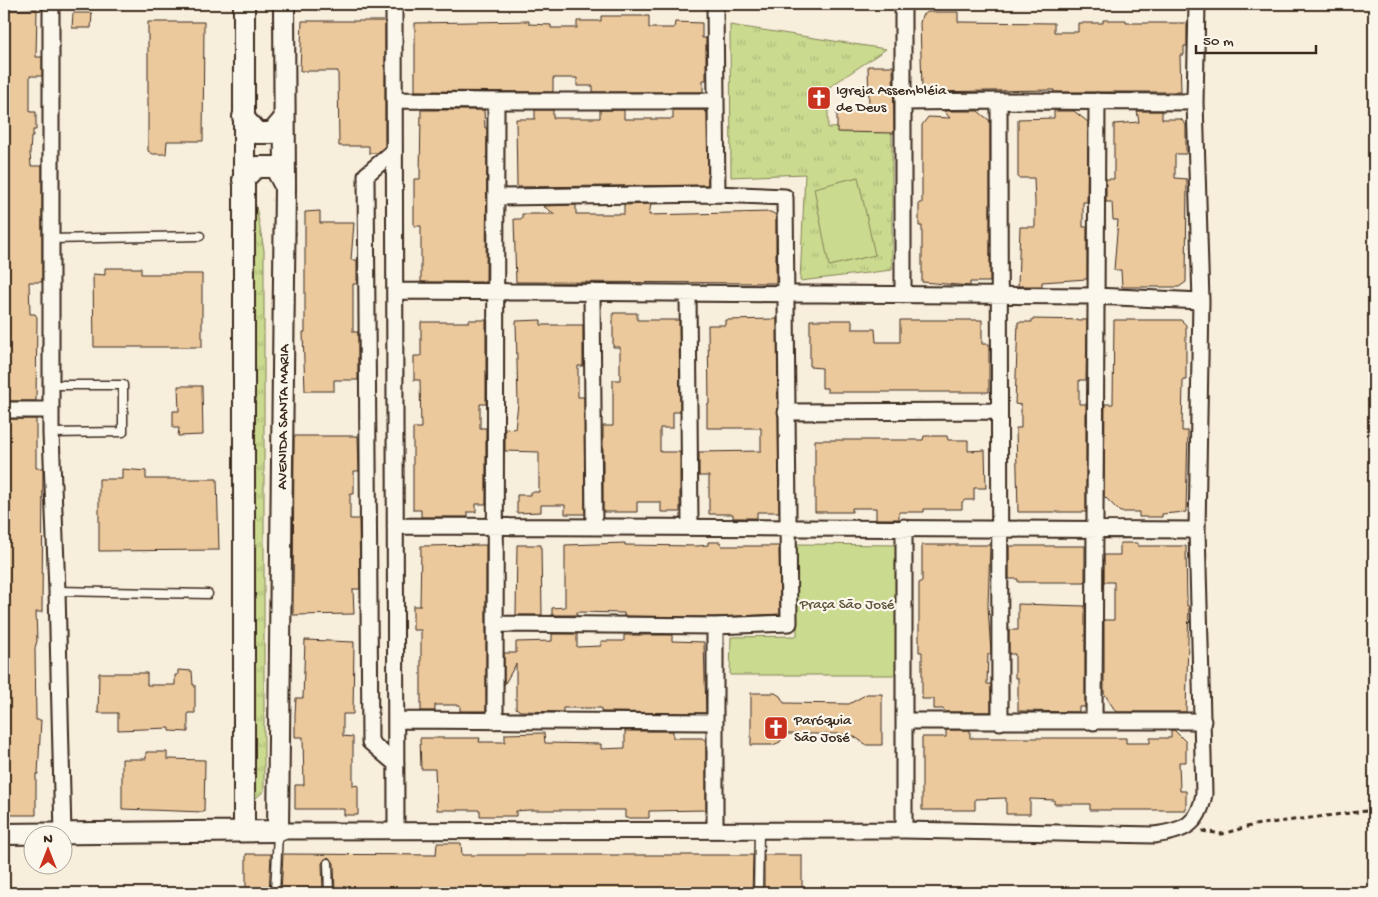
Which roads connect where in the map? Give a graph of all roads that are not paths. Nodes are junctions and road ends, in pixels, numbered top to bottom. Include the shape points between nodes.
1 (50, 4) edge
2 (243, 4) edge
3 (284, 4) edge
4 (394, 4) edge
5 (715, 4) edge
6 (903, 4) edge
7 (1197, 4) edge
8 (394, 100) junction
9 (999, 101) junction
10 (496, 102) junction
11 (716, 102) junction
12 (903, 102) junction
13 (1096, 102) junction
14 (1195, 102) junction
15 (243, 117) junction
16 (284, 119) junction
17 (394, 151) junction
18 (243, 180) junction
19 (284, 186) junction
20 (717, 194) junction
21 (496, 197) junction
22 (200, 236) dead end
23 (50, 239) junction
24 (395, 291) junction
25 (496, 292) junction
26 (592, 292) junction
27 (688, 293) junction
28 (786, 294) junction
29 (903, 295) junction
30 (998, 296) junction
31 (1095, 296) junction
32 (1201, 301) junction
33 (50, 385) junction
34 (4, 410) edge
35 (50, 410) junction
36 (998, 411) junction
37 (786, 412) junction
38 (50, 433) junction
39 (395, 526) junction
40 (495, 526) junction
41 (594, 527) junction
42 (690, 527) junction
43 (787, 527) junction
44 (904, 528) junction
45 (998, 528) junction
46 (1094, 528) junction
47 (1197, 530) junction
48 (58, 591) junction
49 (208, 594) dead end
50 (495, 624) junction
51 (715, 626) junction
52 (396, 720) junction
53 (495, 720) junction
54 (904, 721) junction
55 (1203, 721) junction
56 (715, 722) junction
57 (1000, 722) junction
58 (1094, 722) junction
59 (396, 764) junction
60 (63, 824) edge
61 (244, 830) junction
62 (396, 830) junction
63 (716, 830) junction
64 (759, 830) junction
65 (904, 830) junction
66 (278, 831) junction
67 (4, 834) edge
68 (22, 834) edge
69 (72, 834) edge
70 (328, 862) dead end
71 (275, 893) edge
72 (329, 893) edge
73 (758, 893) edge

1 - 23 street
2 - 15 main road
3 - 16 main road, AVENIDA SANTA MARIA
4 - 8 street
5 - 11 street
6 - 12 street
7 - 14 street
8 - 10 street
8 - 17 street
9 - 12 street
9 - 13 street
9 - 30 street
10 - 11 street
10 - 21 street
11 - 20 street
12 - 29 street
13 - 14 street
13 - 31 street
14 - 32 street
15 - 16 main road via 257,133 272,133
15 - 18 main road
16 - 19 main road, AVENIDA SANTA MARIA
17 - 24 street
17 - 59 street via 366,175 370,742
18 - 19 main road via 256,167 275,167
18 - 61 main road
19 - 66 main road, AVENIDA SANTA MARIA
20 - 21 street
20 - 28 street via 785,197
21 - 25 street
22 - 23 lane
23 - 33 street
24 - 25 street
24 - 39 street
25 - 26 street
25 - 40 street
26 - 27 street
26 - 41 street
27 - 28 street
27 - 42 street
28 - 29 street
28 - 37 street
29 - 30 street
30 - 31 street
30 - 36 street
31 - 32 street
31 - 46 street
32 - 47 street
33 - 35 street
33 - 38 lane via 123,385 123,432
34 - 35 street
35 - 38 street
36 - 37 street
36 - 45 street
37 - 43 street
38 - 48 street
39 - 40 street
39 - 52 street
40 - 41 street
40 - 50 street
41 - 42 street
42 - 43 street
43 - 44 street
43 - 51 street via 789,623
44 - 45 street
44 - 54 street
45 - 46 street
45 - 57 street
46 - 47 street
46 - 58 street
47 - 55 street
48 - 49 lane
48 - 60 street
50 - 51 street
50 - 53 street
51 - 56 street
52 - 53 street
52 - 59 street
53 - 56 street
54 - 57 street
54 - 65 street
55 - 58 street
55 - 65 street via 1204,794 1201,810 1194,821 1182,828 1154,835
56 - 63 street
57 - 58 street
59 - 62 street
61 - 66 main road
61 - 69 main road
62 - 63 street
62 - 66 street
63 - 64 street
64 - 65 street
64 - 73 lane
66 - 71 lane
67 - 68 main road
70 - 72 lane

